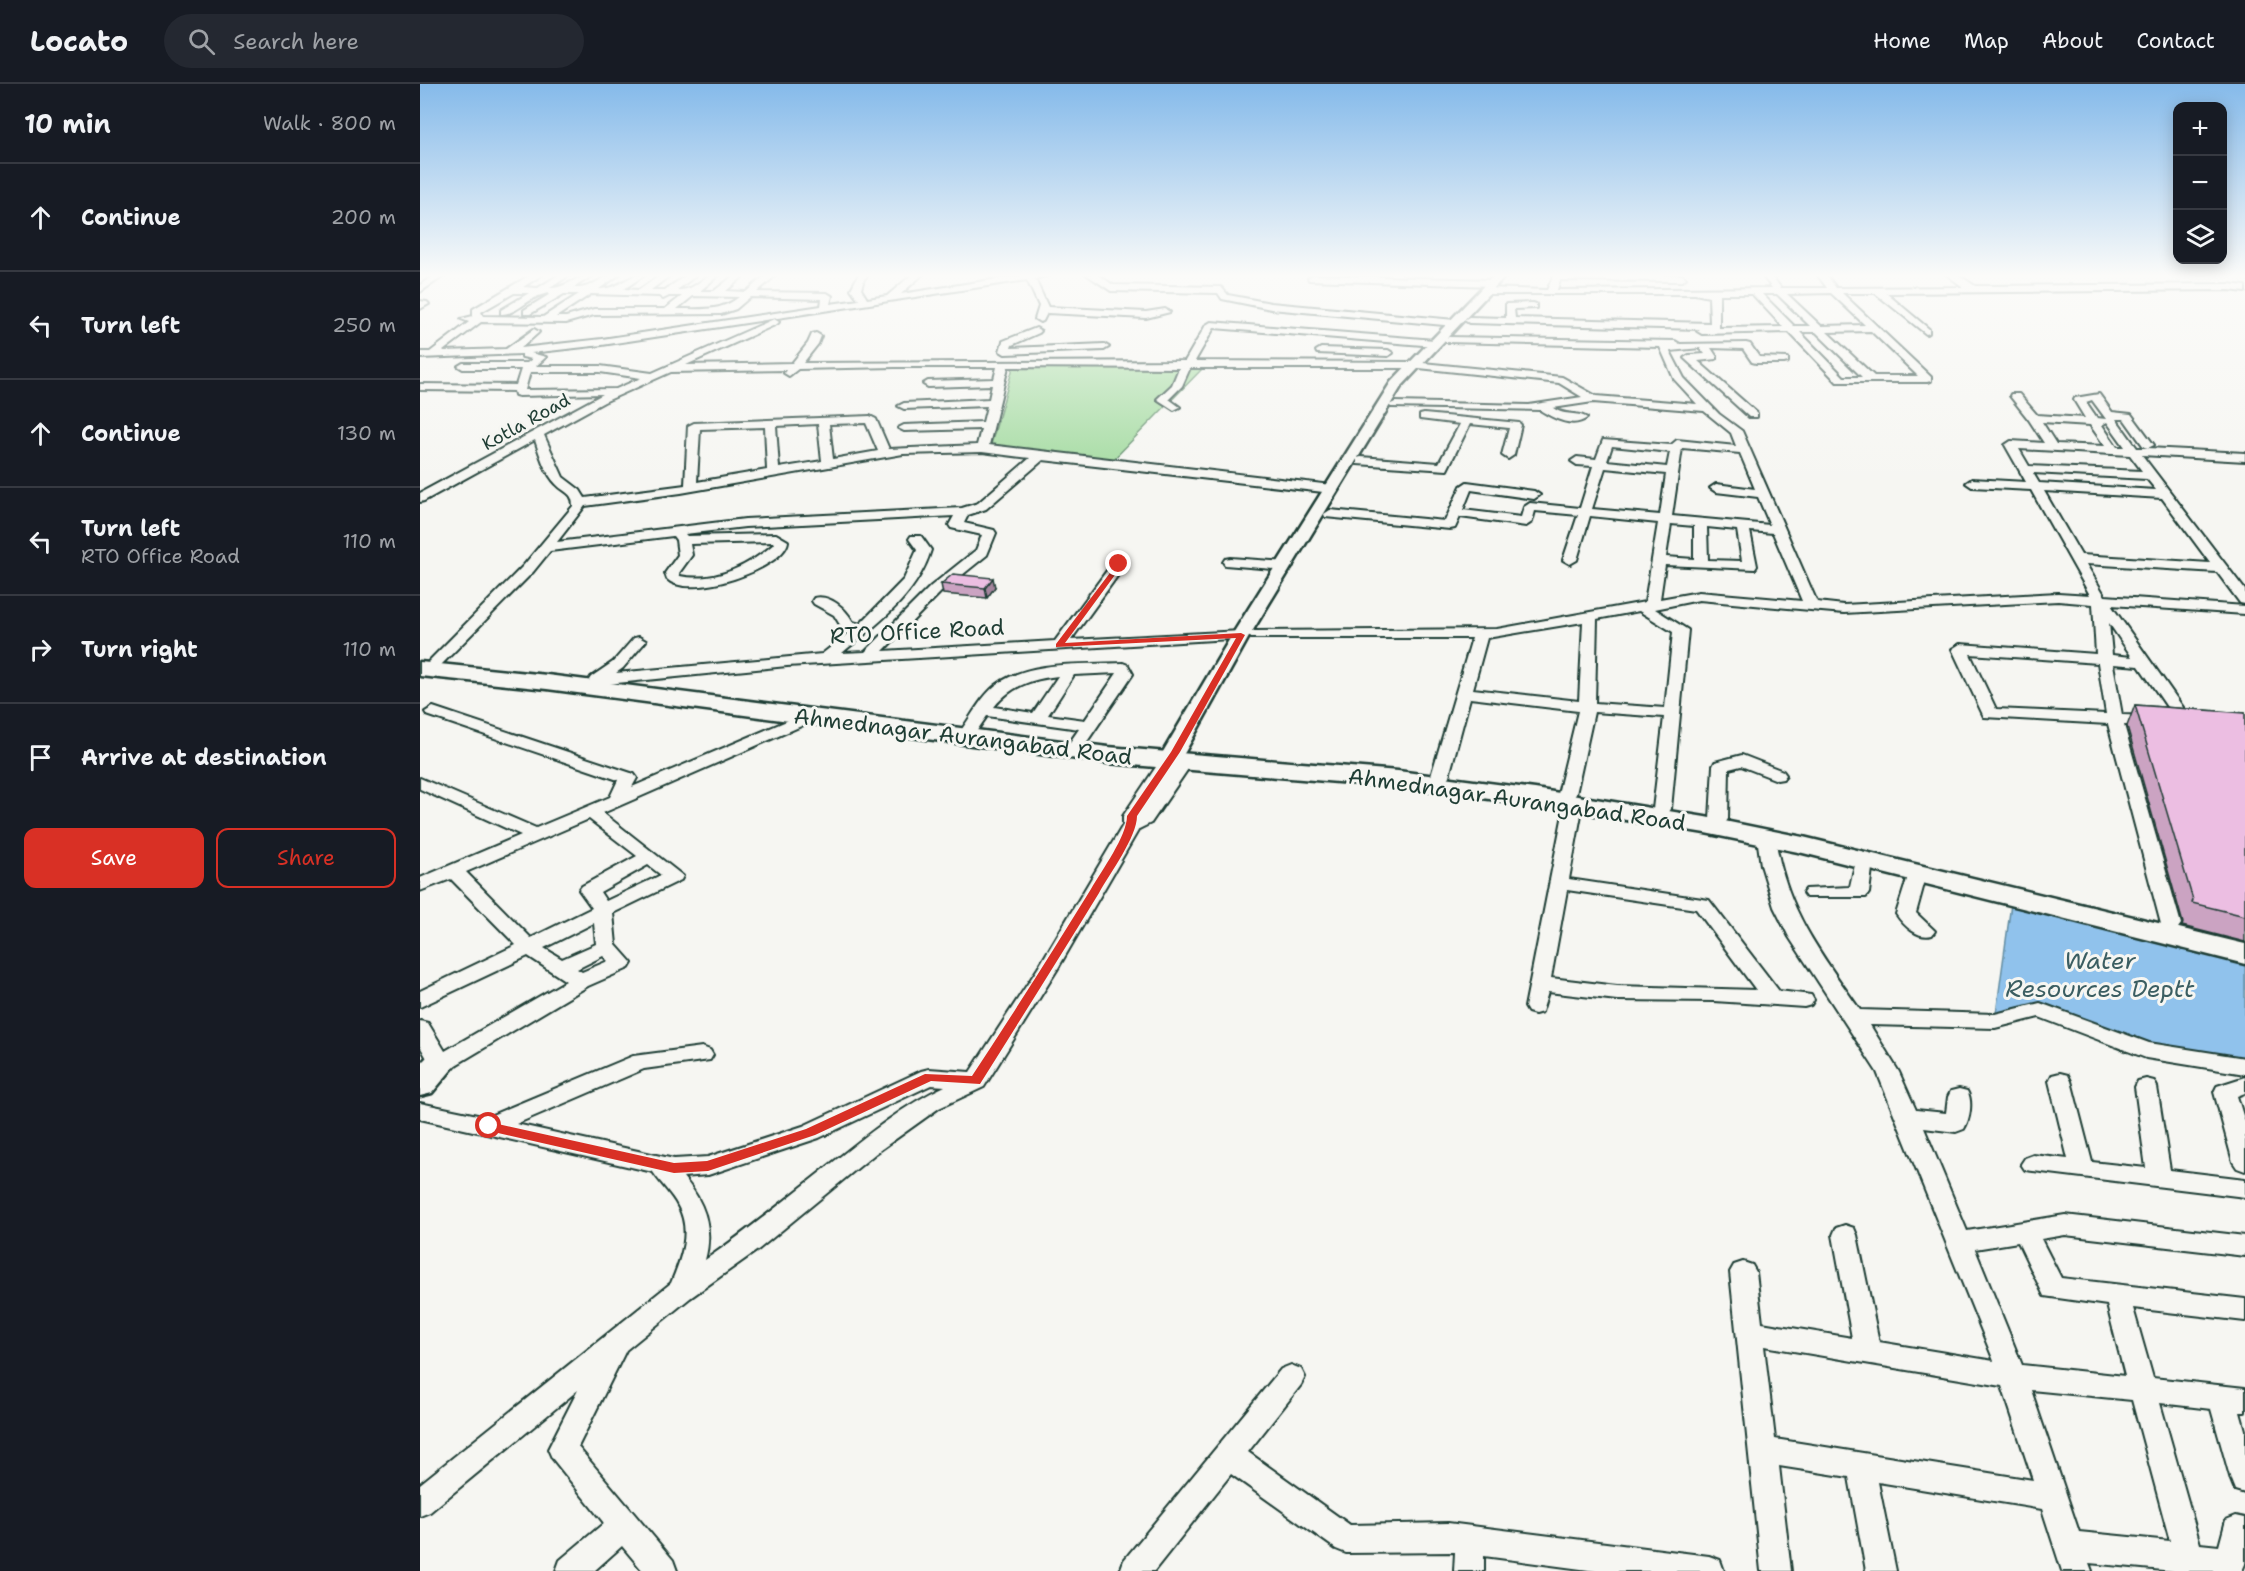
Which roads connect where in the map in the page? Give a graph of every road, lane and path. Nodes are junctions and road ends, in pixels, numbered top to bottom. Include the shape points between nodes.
1 (522, 343) edge
2 (589, 343) edge
3 (727, 343) edge
4 (813, 343) edge
5 (1007, 343) edge
6 (1032, 343) edge
7 (1200, 343) edge
8 (1357, 343) edge
9 (1407, 343) edge
10 (1435, 343) edge
11 (1445, 343) edge
12 (1621, 343) edge
13 (1805, 343) edge
14 (1835, 343) edge
15 (1890, 343) edge
16 (420, 345) edge
17 (445, 345) joint
18 (1703, 345) junction
19 (1104, 347) dead end
20 (1030, 350) junction
21 (1321, 351) dead end
22 (509, 352) junction
23 (1356, 352) junction
24 (420, 355) edge
25 (432, 355) junction
26 (1784, 360) dead end
27 (1003, 365) junction
28 (1186, 365) junction
29 (1418, 365) junction
30 (420, 366) edge
31 (528, 368) junction
32 (669, 369) junction
33 (791, 371) junction
34 (653, 376) junction
35 (420, 377) edge
36 (451, 378) dead end
37 (1872, 380) junction
38 (998, 382) junction
39 (668, 383) dead end
40 (928, 384) dead end
41 (420, 387) edge
42 (520, 388) junction
43 (619, 391) junction
44 (2015, 396) dead end
45 (1593, 399) junction
46 (994, 402) junction
47 (904, 406) dead end
48 (1542, 406) junction
49 (1174, 407) dead end
50 (1392, 409) junction
51 (1753, 415) dead end
52 (1581, 418) dead end
53 (2034, 418) junction
54 (1467, 420) junction
55 (823, 421) junction
56 (2093, 421) junction
57 (2113, 422) junction
58 (770, 423) junction
59 (988, 425) junction
60 (1706, 426) junction
61 (904, 428) dead end
62 (2138, 430) junction
63 (538, 434) junction
64 (2148, 445) dead end
65 (2052, 447) junction
66 (982, 448) junction
67 (1676, 449) junction
68 (1745, 450) junction
69 (2113, 450) junction
70 (2133, 451) junction
71 (885, 454) junction
72 (1508, 455) dead end
73 (1040, 456) junction
74 (2245, 457) edge
75 (1361, 461) junction
76 (1577, 461) dead end
77 (1600, 463) junction
78 (828, 464) junction
79 (2025, 469) junction
80 (1673, 471) junction
81 (773, 473) junction
82 (2150, 475) junction
83 (1972, 483) dead end
84 (691, 487) junction
85 (2036, 487) junction
86 (1716, 488) dead end
87 (1332, 489) junction
88 (1764, 494) junction
89 (2165, 494) junction
90 (1534, 495) dead end
91 (420, 498) edge
92 (580, 503) junction
93 (963, 512) junction
94 (1586, 512) junction
95 (1455, 513) junction
96 (1330, 514) junction
97 (1665, 521) junction
98 (1700, 524) junction
99 (1743, 527) junction
100 (1780, 530) junction
101 (680, 535) junction
102 (916, 539) dead end
103 (546, 547) junction
104 (2078, 559) junction
105 (1570, 560) dead end
106 (1658, 561) junction
107 (1230, 562) dead end
108 (1119, 564) dead end
109 (1701, 564) junction
110 (1286, 566) junction
111 (2221, 568) junction
112 (2100, 600) junction
113 (2245, 600) edge
114 (819, 601) dead end
115 (1647, 606) junction
116 (1811, 606) junction
117 (2245, 610) edge
118 (1590, 616) junction
119 (862, 629) junction
120 (1481, 633) junction
121 (1249, 635) junction
122 (639, 641) dead end
123 (1059, 646) junction
124 (869, 657) junction
125 (826, 659) junction
126 (2106, 660) junction
127 (2144, 662) junction
128 (425, 668) edge
129 (1069, 671) junction
130 (597, 680) junction
131 (1464, 693) junction
132 (1587, 707) junction
133 (434, 712) dead end
134 (1672, 713) junction
135 (809, 717) junction
136 (1038, 717) junction
137 (2114, 718) junction
138 (977, 720) junction
139 (1083, 734) junction
140 (1179, 758) junction
141 (1777, 775) dead end
142 (1440, 776) junction
143 (420, 783) edge
144 (1570, 799) junction
145 (616, 801) junction
146 (1662, 809) junction
147 (591, 812) junction
148 (1719, 819) junction
149 (537, 835) junction
150 (1766, 837) junction
151 (649, 857) junction
152 (1864, 860) junction
153 (453, 870) junction
154 (1918, 873) junction
155 (1559, 883) junction
156 (420, 885) edge
157 (1813, 893) dead end
158 (603, 911) junction
159 (2171, 924) junction
160 (1925, 931) dead end
161 (2245, 943) edge
162 (606, 947) junction
163 (530, 948) junction
164 (2245, 954) edge
165 (561, 968) junction
166 (581, 981) junction
167 (1539, 984) junction
168 (1774, 999) junction
169 (420, 1000) edge
170 (1804, 1000) dead end
171 (1535, 1007) dead end
172 (1853, 1017) junction
173 (420, 1028) edge
174 (702, 1055) dead end
175 (2245, 1066) edge
176 (431, 1073) edge
177 (976, 1081) junction
178 (2060, 1082) dead end
179 (2245, 1085) edge
180 (2146, 1087) dead end
181 (1959, 1097) dead end
182 (420, 1111) edge
183 (1909, 1118) junction
184 (489, 1126) junction
185 (2245, 1162) edge
186 (661, 1164) junction
187 (2033, 1164) dead end
188 (2082, 1170) junction
189 (2159, 1179) junction
190 (2245, 1188) edge
191 (2025, 1231) junction
192 (1845, 1235) dead end
193 (1959, 1242) junction
194 (2245, 1246) edge
195 (1743, 1272) dead end
196 (681, 1290) junction
197 (2117, 1296) junction
198 (2245, 1310) edge
199 (1750, 1332) junction
200 (618, 1341) junction
201 (1868, 1352) junction
202 (2012, 1376) junction
203 (1291, 1377) dead end
204 (2143, 1389) junction
205 (2234, 1399) edge
206 (1763, 1450) junction
207 (1228, 1455) junction
208 (1861, 1466) junction
209 (2245, 1480) edge
210 (2052, 1497) junction
211 (420, 1502) edge
212 (624, 1525) junction
213 (2245, 1532) edge
214 (1470, 1540) junction
215 (2073, 1558) edge
216 (2189, 1558) junction
217 (1616, 1565) edge
218 (572, 1571) edge
219 (662, 1571) edge
220 (1135, 1571) edge
221 (1469, 1571) edge
222 (1708, 1571) edge
223 (1776, 1571) edge
224 (1881, 1571) edge

1 - 22 street
2 - 22 street
3 - 32 street, Kotla Road
4 - 33 street
5 - 20 street via 1005,351
6 - 20 street
7 - 28 street
8 - 23 street
9 - 23 street via 1391,354
10 - 29 main road
11 - 29 main road
12 - 18 street
13 - 37 street via 1840,380
14 - 37 street
15 - 37 street via 1927,379
16 - 17 street
17 - 25 street
18 - 26 street via 1746,346 1756,360
18 - 51 street via 1712,357 1689,358
18 - 60 street via 1664,348
19 - 20 street
21 - 23 street
22 - 25 street
22 - 31 street via 542,357
24 - 25 street
27 - 28 street
27 - 33 street via 895,364
27 - 38 street
28 - 29 street
28 - 49 street via 1177,386 1162,399
29 - 45 street via 1562,380
29 - 50 main road
29 - 87 main road via 1396,385
30 - 31 street
31 - 34 street via 600,369
31 - 42 street
32 - 33 street
32 - 34 street, Kotla Road
34 - 39 street
34 - 43 street, Kotla Road
35 - 36 street
38 - 40 street
38 - 46 street
41 - 42 street
42 - 43 street via 519,393
43 - 63 street, Kotla Road
44 - 53 street
45 - 48 street
45 - 60 street
46 - 47 street
46 - 59 street
48 - 50 street
48 - 52 street via 1560,418
50 - 54 street
50 - 75 main road
53 - 56 street
53 - 65 street
54 - 72 street via 1515,425
54 - 75 street via 1443,467
55 - 58 street
55 - 71 street via 870,419
55 - 78 street
56 - 57 street
56 - 57 street via 2079,400 2094,396
56 - 69 street
57 - 62 street
57 - 62 street via 2127,416
57 - 70 street
58 - 81 street
58 - 84 street via 694,426
59 - 61 street
59 - 66 street
60 - 67 street via 1677,444
60 - 68 street
60 - 68 street via 1736,431
62 - 64 street
63 - 91 street, Kotla Road
63 - 92 street via 558,480 577,491
65 - 69 street
65 - 79 street via 2011,446
66 - 71 street
66 - 73 street
67 - 77 street via 1607,442
67 - 80 street
68 - 88 street
69 - 70 street
70 - 74 street
70 - 82 street
71 - 78 street
73 - 87 street
73 - 93 street via 982,506
75 - 96 main road
76 - 77 street
77 - 80 street
77 - 94 street
78 - 81 street
79 - 82 street
79 - 85 street
80 - 97 street
81 - 84 street
82 - 89 street
83 - 85 street
84 - 92 street
85 - 89 street
85 - 104 street
86 - 88 street
87 - 110 main road
88 - 100 street
89 - 111 street
90 - 95 street via 1467,486
92 - 103 street
93 - 101 street via 745,523
93 - 124 street via 956,525 989,533 982,552 936,589
94 - 95 street via 1530,507 1526,522
94 - 97 street
94 - 105 street
95 - 96 street via 1450,525
96 - 121 main road
97 - 98 street
97 - 106 street
98 - 99 street
98 - 109 street
99 - 100 street
99 - 109 street via 1750,566
100 - 116 street
101 - 101 street via 717,541 770,537 781,540 781,544 771,554 725,579 695,583 674,579 672,573 685,555
101 - 103 street
102 - 119 street via 924,550 915,575
103 - 128 street
104 - 111 street
104 - 112 street
106 - 109 street
106 - 115 street
107 - 110 street
108 - 123 street
110 - 121 main road
111 - 113 street
112 - 116 street, RTO Office Road via 2058,597 1844,609
112 - 117 street, RTO Office Road
112 - 126 street
112 - 127 street
114 - 119 street via 840,612 847,625
115 - 116 street, RTO Office Road via 1699,596
115 - 118 street, RTO Office Road
115 - 134 street via 1681,630
118 - 120 street, RTO Office Road
118 - 132 street
119 - 125 street
120 - 121 street, RTO Office Road
120 - 131 street
121 - 123 street, RTO Office Road
121 - 140 main road
122 - 130 street via 618,665
123 - 124 street, RTO Office Road
124 - 125 street, RTO Office Road
125 - 130 street, RTO Office Road
126 - 127 street
126 - 137 street
126 - 137 street via 1960,649 1990,714
127 - 137 street via 2192,724
128 - 130 highway
128 - 135 highway, Ahmednagar Aurangabad Road
129 - 136 street
129 - 138 street via 1015,681 997,694
129 - 139 street via 1123,668 1125,674
130 - 138 highway
131 - 132 street
131 - 142 street
132 - 134 street
132 - 144 street
133 - 145 street via 628,778
134 - 146 street
135 - 140 highway, Ahmednagar Aurangabad Road
135 - 145 street
136 - 138 street
136 - 139 street
137 - 159 street
138 - 139 highway
139 - 140 highway
140 - 142 highway
140 - 144 highway, Ahmednagar Aurangabad Road
140 - 177 street via 1153,809 1145,819 1132,825
141 - 148 street via 1742,760 1721,766
142 - 144 highway
143 - 149 street
144 - 146 highway
144 - 150 highway, Ahmednagar Aurangabad Road
144 - 155 street
145 - 147 street
146 - 148 highway
147 - 149 street
147 - 151 street
148 - 159 highway
149 - 153 street
150 - 152 highway, Ahmednagar Aurangabad Road
150 - 172 street via 1770,865 1784,907 1799,937
151 - 158 street via 589,890
151 - 158 street via 674,876
152 - 154 highway, Ahmednagar Aurangabad Road
152 - 157 street via 1858,892
153 - 156 street
153 - 163 street
154 - 160 street via 1906,914
154 - 164 highway, Ahmednagar Aurangabad Road
155 - 167 street
155 - 168 street via 1702,904
158 - 162 street
158 - 163 street
159 - 161 highway
162 - 165 street
162 - 166 street via 622,963
163 - 165 street
163 - 169 street
165 - 166 street
166 - 176 street
167 - 168 street via 1617,993
167 - 171 street
168 - 170 street
172 - 175 street via 1995,1021 2040,1010 2146,1050
172 - 183 street via 1888,1072
173 - 176 street
174 - 184 street via 641,1062
177 - 186 street via 929,1077 811,1132 708,1166 674,1168
177 - 196 street via 931,1102 750,1242
178 - 188 street
179 - 185 street via 2225,1092
180 - 189 street
181 - 183 street via 1956,1123
182 - 184 street
183 - 193 street
184 - 186 street
186 - 196 street via 689,1203 696,1222 697,1249
187 - 188 street
188 - 189 street
189 - 190 street
191 - 193 street
191 - 194 street via 2065,1225
191 - 197 street via 2053,1288
192 - 201 street
193 - 202 street
195 - 199 street
196 - 200 street
197 - 198 street
197 - 204 street
199 - 201 street
199 - 206 street
200 - 211 street
200 - 212 street via 562,1449
201 - 202 street
202 - 204 street
202 - 210 street
203 - 207 street
204 - 205 street
204 - 216 street
205 - 209 street
206 - 208 street
206 - 223 street
207 - 214 street via 1346,1539
207 - 220 street
208 - 210 street
208 - 224 street
210 - 215 street
212 - 218 street
212 - 219 street
213 - 216 street via 2236,1530 2231,1562
214 - 217 street
214 - 221 street
215 - 216 street
217 - 222 street

